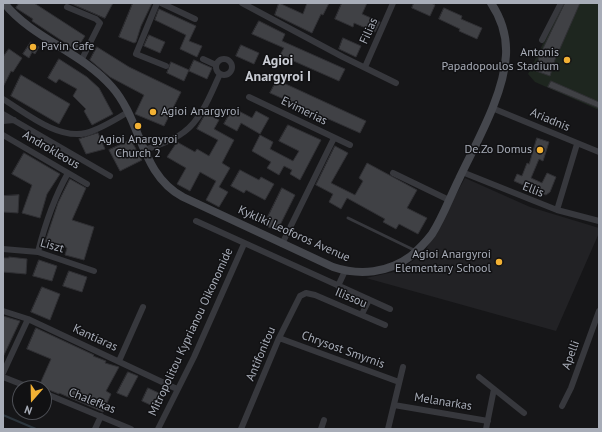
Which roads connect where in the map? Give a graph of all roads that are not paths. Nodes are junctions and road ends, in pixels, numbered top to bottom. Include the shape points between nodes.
1 (4, 3) edge
2 (157, 3) edge
3 (161, 3) edge
4 (242, 3) edge
5 (393, 3) edge
6 (491, 3) edge
7 (561, 3) edge
8 (251, 6) edge
9 (67, 7) dead end
10 (195, 19) dead end
11 (542, 40) dead end
12 (203, 60) dead end
13 (81, 61) junction
14 (166, 66) dead end
15 (216, 66) junction
16 (365, 67) junction
17 (220, 74) junction
18 (396, 83) dead end
19 (249, 97) dead end
20 (3, 99) edge
21 (492, 108) junction
22 (128, 112) junction
23 (3, 114) edge
24 (14, 120) junction
25 (3, 121) edge
26 (3, 135) edge
27 (334, 138) junction
28 (577, 144) junction
29 (350, 145) dead end
30 (144, 150) junction
31 (599, 152) edge
32 (462, 172) junction
33 (68, 173) junction
34 (392, 173) dead end
35 (110, 176) dead end
36 (87, 184) dead end
37 (449, 200) junction
38 (557, 210) junction
39 (348, 218) dead end
40 (196, 221) dead end
41 (599, 221) edge
42 (244, 244) junction
43 (282, 244) junction
44 (3, 249) edge
45 (417, 251) junction
46 (38, 252) junction
47 (94, 271) dead end
48 (345, 271) junction
49 (338, 286) junction
50 (306, 293) joint
51 (369, 300) junction
52 (143, 307) dead end
53 (390, 309) dead end
54 (3, 310) edge
55 (599, 311) edge
56 (362, 314) junction
57 (28, 319) junction
58 (386, 325) dead end
59 (592, 330) junction
60 (599, 332) edge
61 (279, 338) junction
62 (119, 361) junction
63 (403, 368) dead end
64 (3, 373) edge
65 (479, 377) dead end
66 (399, 382) junction
67 (177, 389) junction
68 (494, 389) junction
69 (52, 396) edge
70 (394, 405) junction
71 (562, 406) dead end
72 (524, 413) dead end
73 (101, 416) junction
74 (324, 420) dead end
75 (488, 421) junction
76 (95, 429) edge
77 (131, 429) edge
78 (158, 429) edge
79 (241, 429) edge
80 (321, 429) edge
81 (388, 429) edge
82 (486, 429) edge

1 - 13 street, Kykliki Leoforos Avenue via 29,27
2 - 14 street via 136,54
3 - 10 street
4 - 8 street
5 - 16 street, Filias
6 - 21 street, Kykliki Leoforos Avenue via 506,38 503,72
7 - 11 street
8 - 16 street
9 - 13 street via 100,23
12 - 15 street
13 - 22 street, Kykliki Leoforos Avenue via 112,86
15 - 17 street
15 - 17 street via 221,59 231,63 232,69 228,74
16 - 18 street
17 - 30 street via 191,126 177,137
19 - 27 street, Evimerias
20 - 22 street via 52,128 70,134 88,132
21 - 28 street, Ariadnis
21 - 32 street, Kykliki Leoforos Avenue
22 - 30 street, Kykliki Leoforos Avenue
23 - 24 street
24 - 25 street
24 - 35 street
26 - 33 street, Androkleous
27 - 29 street, Evimerias
27 - 43 street
28 - 31 street, Ariadnis
28 - 38 street
30 - 43 street, Kykliki Leoforos Avenue via 158,177 177,194
32 - 37 street, Kykliki Leoforos Avenue
32 - 38 street, Ellis
33 - 36 street, Androkleous
33 - 46 street via 56,195
34 - 37 street
37 - 45 street, Kykliki Leoforos Avenue via 432,232
38 - 41 street, Ellis
39 - 45 lane
40 - 42 street
42 - 49 street
42 - 67 street, Mitropolitou Kyprianou Oikonomide via 194,357
43 - 48 street, Kykliki Leoforos Avenue
44 - 46 street, Liszt
45 - 48 street, Kykliki Leoforos Avenue via 390,268 369,272
46 - 47 street, Liszt
48 - 49 street
49 - 51 street
50 - 56 street, Ilissou
50 - 61 street, Antifonitou via 295,302
51 - 53 street
51 - 56 street
52 - 62 street
54 - 57 street, Kantiaras
55 - 59 street, Apelli
56 - 58 street, Ilissou
57 - 62 street, Kantiaras
57 - 64 street
59 - 60 street
59 - 71 street, Apelli
61 - 66 street, Chrysost Smyrnis
61 - 79 street, Antifonitou
62 - 67 street, Kantiaras
63 - 66 street
65 - 68 street
66 - 70 street
67 - 78 street, Mitropolitou Kyprianou Oikonomide
68 - 72 street
68 - 75 street
69 - 73 street, Chalefkas
70 - 75 street, Melanarkas
70 - 81 street
73 - 76 street
73 - 77 street, Chalefkas
74 - 80 street
75 - 82 street

